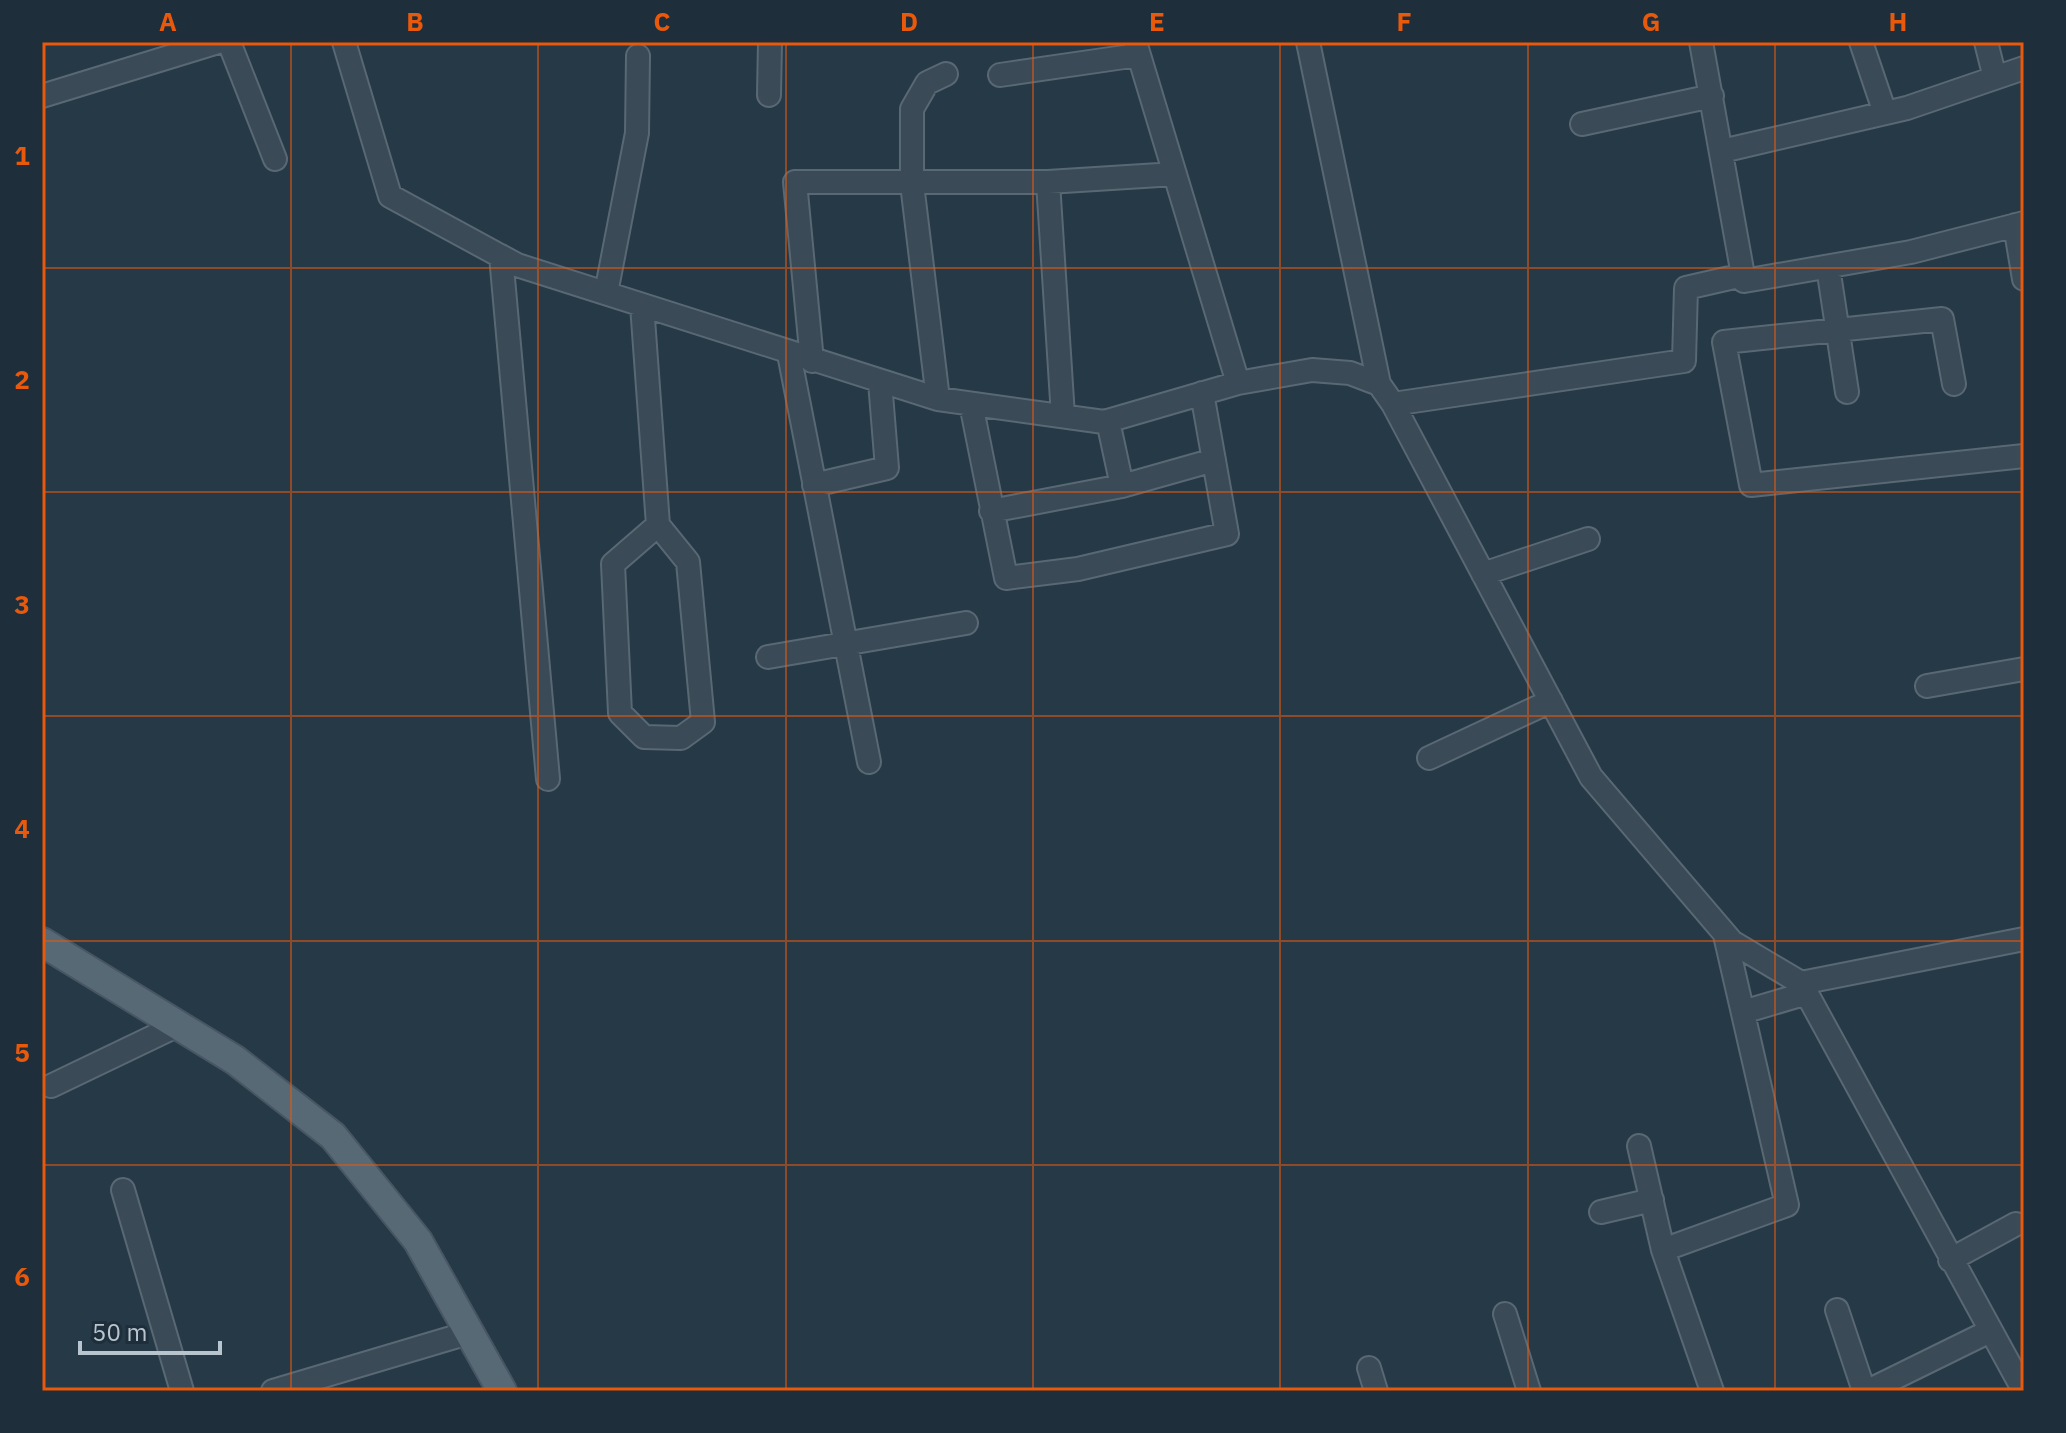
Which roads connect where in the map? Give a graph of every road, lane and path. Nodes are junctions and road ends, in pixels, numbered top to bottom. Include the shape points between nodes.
1 (218, 42) edge
2 (229, 42) edge
3 (344, 42) edge
4 (770, 42) edge
5 (1308, 42) edge
6 (1701, 42) edge
7 (1861, 42) edge
8 (1986, 42) edge
9 (1136, 48) edge
10 (638, 56) dead end
11 (2024, 68) edge
12 (946, 74) dead end
13 (1000, 75) dead end
14 (1995, 78) junction
15 (769, 95) dead end
16 (42, 96) edge
17 (1712, 96) junction
18 (1885, 113) junction
19 (1582, 124) dead end
20 (1722, 151) junction
21 (275, 159) dead end
22 (1175, 174) junction
23 (1048, 182) junction
24 (912, 184) junction
25 (2020, 224) edge
26 (501, 256) junction
27 (1828, 267) junction
28 (1743, 275) junction
29 (2024, 279) edge
30 (606, 293) junction
31 (642, 305) junction
32 (1837, 330) junction
33 (789, 354) junction
34 (812, 361) junction
35 (880, 382) junction
36 (1238, 383) junction
37 (1379, 384) junction
38 (1954, 384) dead end
39 (1847, 392) dead end
40 (1202, 393) junction
41 (938, 399) junction
42 (971, 404) junction
43 (1393, 404) junction
44 (1063, 416) junction
45 (1108, 421) junction
46 (2024, 456) edge
47 (1214, 460) junction
48 (814, 485) junction
49 (1122, 486) junction
50 (991, 511) junction
51 (658, 525) junction
52 (1588, 539) dead end
53 (1483, 574) junction
54 (966, 623) dead end
55 (845, 644) junction
56 (768, 657) dead end
57 (2024, 669) edge
58 (1927, 686) dead end
59 (1551, 701) junction
60 (1429, 758) dead end
61 (869, 762) dead end
62 (548, 779) dead end
63 (1725, 934) junction
64 (2024, 939) edge
65 (42, 942) edge
66 (1804, 988) junction
67 (1743, 1012) junction
68 (178, 1025) junction
69 (51, 1086) dead end
70 (1639, 1146) dead end
71 (123, 1190) dead end
72 (1652, 1200) junction
73 (1601, 1212) dead end
74 (2016, 1224) dead end
75 (1663, 1250) junction
76 (1950, 1260) junction
77 (1837, 1310) dead end
78 (1505, 1314) dead end
79 (1990, 1331) junction
80 (468, 1333) junction
81 (1369, 1368) dead end
82 (182, 1391) edge
83 (273, 1391) edge
84 (502, 1391) edge
85 (1376, 1391) edge
86 (1529, 1391) edge
87 (1712, 1391) edge
88 (1866, 1391) edge
89 (2024, 1391) edge

1 - 16 street
2 - 21 street
3 - 26 street via 390,196
4 - 15 street
5 - 37 street
6 - 17 street
7 - 18 street
8 - 14 street
9 - 13 street
9 - 22 street
10 - 30 street via 637,133
11 - 14 street
12 - 24 street via 927,83 912,109
14 - 18 street
17 - 19 street
17 - 20 street
18 - 20 street
20 - 28 street
22 - 23 street
22 - 36 street
23 - 24 street
23 - 44 street
24 - 34 street via 795,182
24 - 41 street
25 - 27 street
25 - 29 street
26 - 30 street
26 - 62 street
27 - 28 street via 1744,281
27 - 32 street
28 - 43 street via 1686,288 1684,361
30 - 31 street
31 - 33 street
31 - 51 street
32 - 38 street via 1942,319
32 - 39 street
32 - 46 street via 1724,342 1751,485
33 - 34 street
33 - 48 street
34 - 35 street
35 - 41 street
35 - 48 street via 887,468
36 - 37 street via 1312,370 1350,373
36 - 40 street
37 - 43 street
40 - 45 street
40 - 47 street
41 - 42 street
42 - 44 street
42 - 50 street
43 - 53 street
44 - 45 street
45 - 49 street
47 - 49 street
47 - 50 street via 1227,534 1183,545 1078,569 1006,578
48 - 55 street
49 - 50 street
51 - 51 street via 688,562 703,722 681,738 644,737 620,713 613,564
52 - 53 street
53 - 59 street
54 - 55 street
55 - 56 street
55 - 61 street
57 - 58 street
59 - 60 street
59 - 63 street via 1591,777
63 - 66 street
63 - 67 street
64 - 66 street
65 - 68 main road
66 - 67 street
66 - 76 street
67 - 75 street via 1787,1205
68 - 69 street
68 - 80 main road via 235,1060 333,1136 418,1241
70 - 72 street
71 - 82 street
72 - 73 street
72 - 75 street
74 - 76 street
75 - 87 street
76 - 79 street
77 - 88 street
78 - 86 street
79 - 88 street
79 - 89 street
80 - 83 street
80 - 84 main road
81 - 85 street

